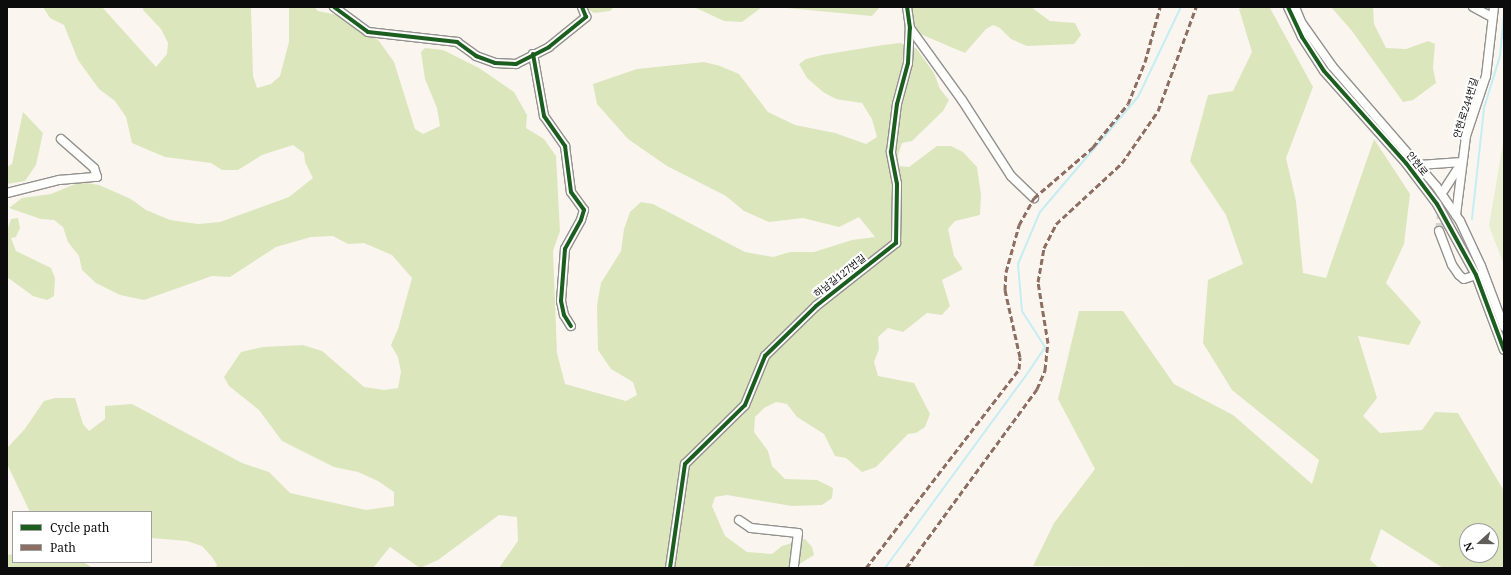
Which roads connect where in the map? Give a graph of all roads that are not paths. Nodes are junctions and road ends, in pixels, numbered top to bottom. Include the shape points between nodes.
1 (334, 7) edge
2 (582, 7) edge
3 (906, 7) edge
4 (1294, 7) edge
5 (1473, 7) edge
6 (1494, 7) edge
7 (1492, 17) junction
8 (910, 28) junction
9 (533, 54) junction
10 (61, 139) dead end
11 (1462, 162) junction
12 (1419, 165) junction
13 (1444, 190) tunnel mouth
14 (7, 193) edge
15 (1034, 198) dead end
16 (1456, 215) junction
17 (1439, 231) tunnel mouth
18 (1476, 275) junction
19 (571, 326) dead end
20 (1504, 327) edge
21 (1504, 350) edge
22 (739, 520) dead end
23 (670, 568) edge
24 (794, 568) edge

1 - 9 street via 368,32 457,42 476,56 495,63 516,64
2 - 9 street via 586,17 549,47
3 - 8 street, 하남길127번길
4 - 12 street, 안현로 via 1332,66
4 - 18 street, 안현로 via 1302,37 1324,71 1401,158 1437,204
5 - 7 street
6 - 7 street, 안현로244번길
7 - 11 street, 안현로244번길 via 1486,76 1466,136
8 - 15 street via 962,100 1011,176
8 - 23 street, 하남길127번길 via 908,63 897,104 891,152 897,184 896,243 816,306 766,356 745,405 684,464
9 - 19 street via 544,116 565,146 571,192 584,210 565,249 561,301 564,315
10 - 14 street via 94,168 97,177 59,180
11 - 12 street
11 - 13 street
11 - 16 street, 안현로244번길
12 - 16 street, 안현로
16 - 20 street, 안현로 via 1481,266
17 - 18 street via 1452,265 1459,275 1464,279
18 - 21 street, 안현로
22 - 24 street via 751,528 798,533

